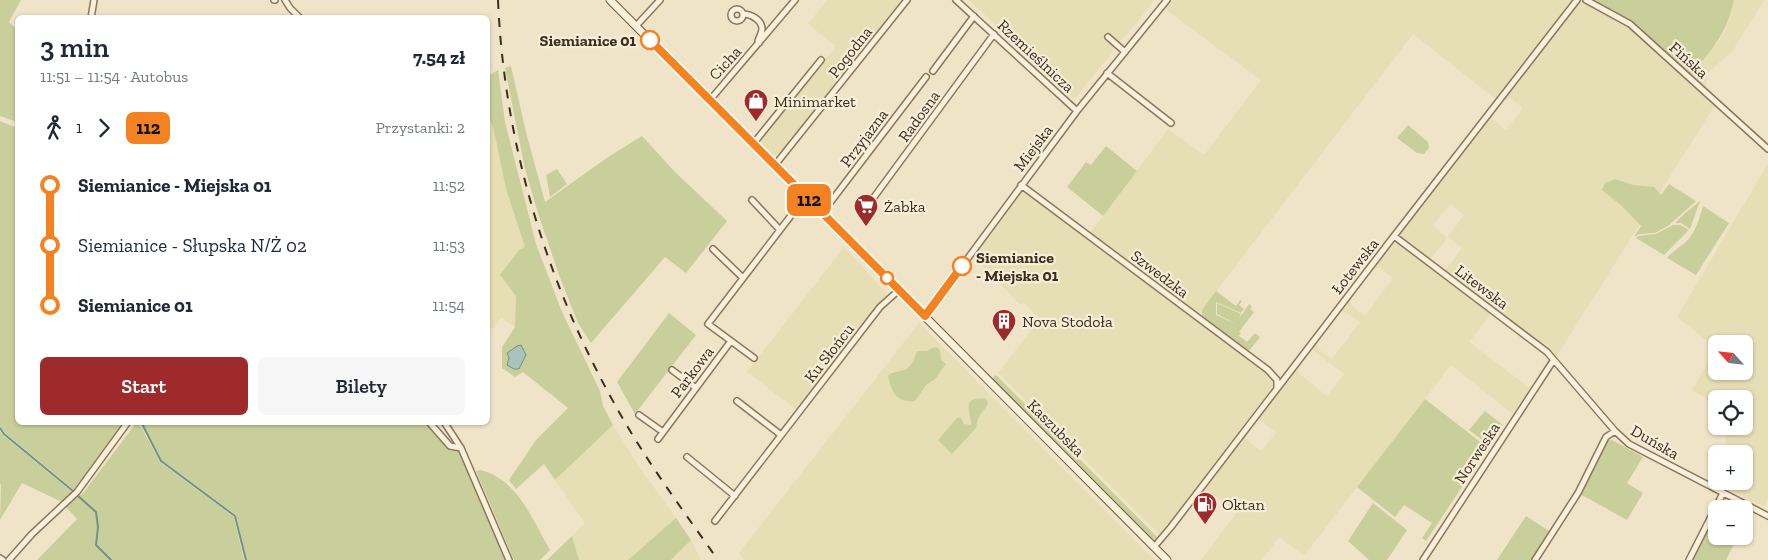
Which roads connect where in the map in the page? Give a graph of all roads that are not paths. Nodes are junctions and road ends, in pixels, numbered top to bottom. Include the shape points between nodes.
1 (94, 0) edge
2 (285, 0) edge
3 (610, 0) edge
4 (660, 0) edge
5 (795, 0) edge
6 (907, 0) edge
7 (956, 0) edge
8 (1577, 0) edge
9 (1586, 0) edge
10 (1165, 1) edge
11 (744, 14) dead end
12 (92, 15) edge
13 (297, 15) edge
14 (974, 16) junction
15 (636, 26) junction
16 (994, 34) junction
17 (1108, 37) dead end
18 (760, 43) junction
19 (1125, 52) junction
20 (821, 60) dead end
21 (933, 72) dead end
22 (1107, 73) junction
23 (926, 77) dead end
24 (710, 100) junction
25 (1077, 111) junction
26 (1171, 123) dead end
27 (753, 144) junction
28 (1768, 149) edge
29 (774, 165) junction
30 (1021, 185) junction
31 (806, 196) junction
32 (752, 200) dead end
33 (863, 212) dead end
34 (824, 214) junction
35 (780, 230) junction
36 (1394, 236) junction
37 (713, 249) dead end
38 (743, 278) junction
39 (899, 290) junction
40 (925, 316) junction
41 (731, 341) junction
42 (754, 358) dead end
43 (1553, 361) junction
44 (672, 370) dead end
45 (696, 388) junction
46 (1278, 388) junction
47 (737, 401) dead end
48 (639, 415) dead end
49 (126, 425) edge
50 (432, 425) edge
51 (446, 425) edge
52 (1615, 431) junction
53 (663, 432) junction
54 (781, 435) junction
55 (658, 439) dead end
56 (461, 448) junction
57 (687, 458) dead end
58 (1723, 493) junction
59 (735, 496) junction
60 (1768, 516) edge
61 (715, 521) dead end
62 (1154, 547) junction
63 (9, 560) edge
64 (509, 560) edge
65 (1167, 560) edge
66 (1423, 560) edge
67 (1535, 560) edge
68 (1689, 560) edge

1 - 12 street
2 - 13 street
3 - 15 main road, Kaszubska
4 - 15 street
5 - 18 street, Cicha
6 - 29 street, Pogodna
7 - 14 street, Rzemieślnicza
8 - 36 street, Łotewska
9 - 28 street, Fińska via 1630,24
10 - 19 street, Miejska
11 - 18 street, Cicha via 752,15 761,24
14 - 16 street, Rzemieślnicza
14 - 21 street
15 - 24 main road, Kaszubska
16 - 25 street, Rzemieślnicza
16 - 33 street, Radosna
17 - 19 street
18 - 24 street, Cicha
19 - 22 street, Miejska
20 - 27 street
22 - 25 street, Miejska
22 - 26 street
23 - 34 street, Przyjazna
24 - 27 main road, Kaszubska
25 - 30 street, Miejska
27 - 29 main road, Kaszubska
29 - 31 main road, Kaszubska
30 - 40 street, Miejska
30 - 46 street, Szwedzka via 1268,370 1277,380
31 - 34 main road, Kaszubska
31 - 35 street, Parkowa
32 - 35 street
34 - 39 main road, Kaszubska
35 - 38 street, Parkowa
36 - 43 street, Litewska via 1547,352
36 - 46 street, Łotewska
37 - 38 street
38 - 41 street, Parkowa via 708,324
39 - 40 main road, Kaszubska
39 - 54 street, Ku Słońcu via 880,307
40 - 62 main road, Kaszubska
41 - 42 street
41 - 45 street, Parkowa
43 - 52 street, Duńska
43 - 66 street, Norweska
44 - 45 street
45 - 53 street, Parkowa
46 - 62 street, Łotewska
47 - 54 street
48 - 53 street
49 - 63 street via 77,492
50 - 56 street via 450,446
51 - 56 street
52 - 58 street, Duńska via 1634,447
52 - 67 street via 1606,437 1578,494
53 - 55 street, Parkowa
54 - 59 street, Ku Słońcu
56 - 64 street
57 - 59 street
58 - 60 street, Duńska
58 - 68 street
59 - 61 street, Ku Słońcu
62 - 65 main road, Kaszubska

